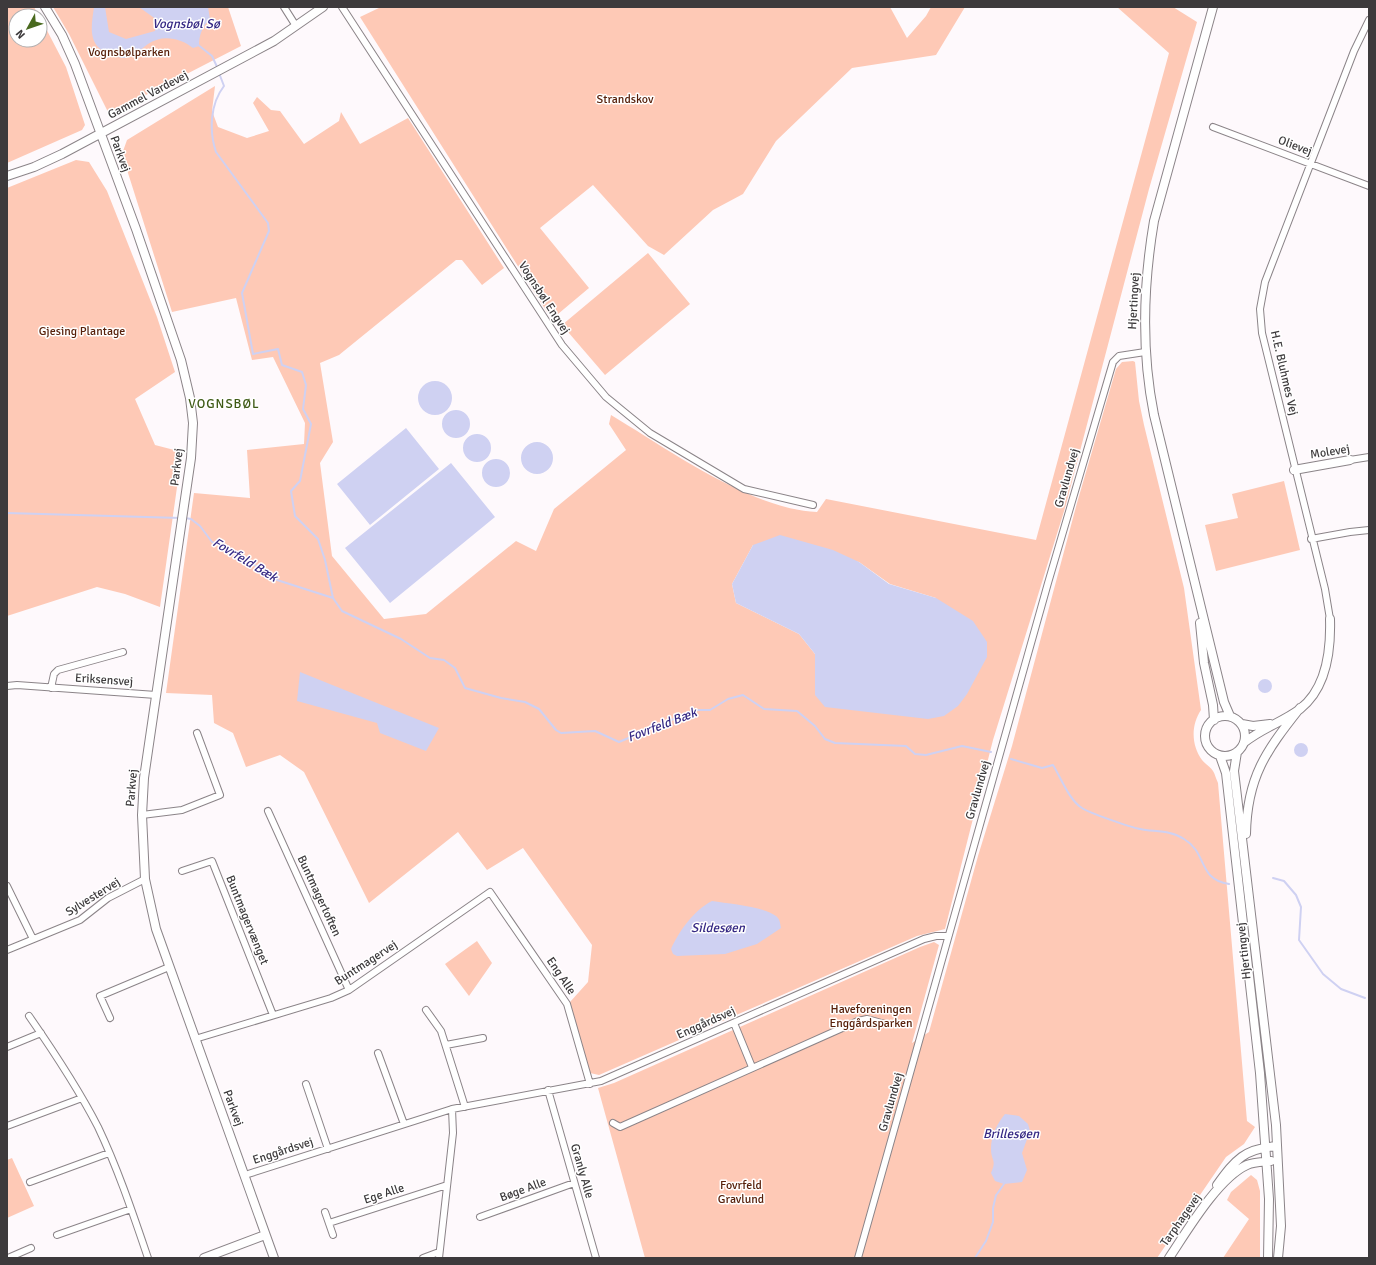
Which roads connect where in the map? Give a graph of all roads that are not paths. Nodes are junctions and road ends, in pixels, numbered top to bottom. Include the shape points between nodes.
1 (45, 7) edge
2 (284, 7) edge
3 (322, 7) edge
4 (342, 7) edge
5 (1213, 7) edge
6 (1369, 20) edge
7 (296, 26) junction
8 (1213, 127) dead end
9 (100, 134) junction
10 (1311, 164) junction
11 (7, 176) edge
12 (1369, 186) edge
13 (1145, 352) junction
14 (1369, 457) edge
15 (1350, 460) joint
16 (1294, 470) junction
17 (813, 505) dead end
18 (1369, 530) edge
19 (1311, 539) junction
20 (1198, 598) junction
21 (1330, 619) joint
22 (123, 652) dead end
23 (7, 686) edge
24 (51, 688) junction
25 (156, 695) junction
26 (1300, 708) junction
27 (1230, 716) junction
28 (1214, 720) junction
29 (1275, 723) junction
30 (1242, 724) junction
31 (197, 733) dead end
32 (1245, 742) junction
33 (1237, 752) junction
34 (1220, 756) junction
35 (268, 811) dead end
36 (142, 815) junction
37 (182, 871) dead end
38 (145, 879) junction
39 (7, 886) edge
40 (490, 892) joint
41 (1250, 899) junction
42 (948, 936) junction
43 (33, 939) junction
44 (7, 950) edge
45 (169, 968) junction
46 (349, 990) junction
47 (426, 1010) dead end
48 (273, 1015) junction
49 (29, 1016) dead end
50 (110, 1018) dead end
51 (734, 1023) junction
52 (885, 1024) dead end
53 (41, 1033) junction
54 (483, 1038) dead end
55 (195, 1039) junction
56 (446, 1045) junction
57 (7, 1047) edge
58 (378, 1053) dead end
59 (752, 1067) junction
60 (306, 1084) dead end
61 (590, 1084) junction
62 (548, 1090) junction
63 (82, 1098) junction
64 (465, 1107) junction
65 (452, 1109) junction
66 (613, 1123) dead end
67 (404, 1124) junction
68 (7, 1126) edge
69 (1277, 1146) junction
70 (1265, 1147) junction
71 (328, 1149) junction
72 (109, 1153) junction
73 (1278, 1161) junction
74 (1266, 1162) junction
75 (245, 1175) junction
76 (30, 1182) dead end
77 (574, 1183) junction
78 (446, 1185) junction
79 (1213, 1195) junction
80 (1268, 1199) junction
81 (131, 1209) junction
82 (324, 1212) dead end
83 (480, 1217) dead end
84 (329, 1224) junction
85 (1281, 1226) junction
86 (1268, 1229) junction
87 (57, 1235) dead end
88 (265, 1235) junction
89 (333, 1235) dead end
90 (31, 1248) dead end
91 (439, 1255) edge
92 (8, 1258) edge
93 (148, 1258) edge
94 (204, 1258) edge
95 (274, 1258) edge
96 (423, 1258) edge
97 (596, 1258) edge
98 (858, 1258) edge
99 (1169, 1258) edge
100 (1268, 1258) edge
101 (1278, 1258) edge

1 - 9 main road, Parkvej via 62,35 75,64
2 - 7 street
3 - 7 main road, Gammel Vardevej
4 - 17 street, Vognsbøl Engvej via 562,345 606,396 650,433 744,489
5 - 13 main road, Hjertingvej via 1154,221 1146,280
6 - 10 street, H.E. Bluhmes Vej via 1354,51
7 - 9 main road, Gammel Vardevej via 274,41
8 - 10 street, Olievej
9 - 11 main road, Gammel Vardevej via 34,167
9 - 25 main road, Parkvej via 136,229 185,373 193,423 191,458
10 - 12 street, Olievej
10 - 16 street, H.E. Bluhmes Vej via 1265,282 1260,309 1267,355
13 - 20 main road, Hjertingvej via 1154,415
13 - 42 street, Gravlundvej via 1119,356 1112,362
14 - 15 street, Molevej
15 - 16 main road, Molevej
16 - 19 street, H.E. Bluhmes Vej
18 - 19 street
19 - 21 street, H.E. Bluhmes Vej via 1325,589
20 - 27 main road, Hjertingvej via 1224,702
20 - 28 main road, Hjertingvej via 1204,663
21 - 26 main road, H.E. Bluhmes Vej via 1329,658 1325,671 1315,691
22 - 24 street, Eriksensvej via 58,670 54,674
23 - 24 street, Eriksensvej
24 - 25 street, Eriksensvej
25 - 36 main road, Parkvej via 144,778
26 - 29 main road, H.E. Bluhmes Vej
26 - 41 main road via 1270,747 1252,787 1246,814
27 - 28 main road
27 - 30 main road
28 - 34 main road via 1206,730 1206,743 1209,749
29 - 30 main road, H.E. Bluhmes Vej via 1253,726
29 - 32 main road, H.E. Bluhmes Vej
30 - 32 main road
31 - 36 street, Parkvej via 220,795 182,810
32 - 33 main road
33 - 34 main road
33 - 41 main road, Hjertingvej via 1234,771
34 - 70 main road, Hjertingvej via 1226,773 1233,827 1260,1073
35 - 46 street, Buntmagertoften
36 - 38 main road, Parkvej
37 - 48 street, Buntmagervænget via 212,861
38 - 43 street, Sylvestervej via 108,898 80,920
38 - 45 main road, Parkvej via 156,929
39 - 43 street
40 - 46 street, Buntmagervej
40 - 61 street, Eng Alle via 568,1004
41 - 69 main road, Hjertingvej
42 - 51 street, Enggårdsvej via 924,939
42 - 98 street, Gravlundvej
43 - 44 street, Sylvestervej
45 - 50 street via 100,996
45 - 55 main road, Parkvej
46 - 48 street, Buntmagervej
47 - 56 street via 441,1031
48 - 55 street, Buntmagervej
49 - 53 street
51 - 59 street
51 - 61 street, Enggårdsvej
52 - 59 street via 868,1019 858,1021
53 - 57 street
53 - 63 street
54 - 56 street
55 - 75 main road, Parkvej
56 - 64 street
58 - 67 street
59 - 66 street via 620,1127
60 - 71 street, Enggårdsvej
61 - 62 street, Enggårdsvej
62 - 64 street, Enggårdsvej
62 - 77 street, Granly Alle
63 - 68 street
63 - 72 street
64 - 65 street, Enggårdsvej
65 - 67 street, Enggårdsvej
65 - 78 street via 453,1133
67 - 71 street, Enggårdsvej
69 - 70 main road, Tarphagevej
69 - 73 main road, Hjertingvej
70 - 74 main road, Hjertingvej
70 - 79 main road, Tarphagevej via 1254,1149 1230,1167
71 - 75 street, Enggårdsvej
72 - 76 street
72 - 81 street
73 - 74 main road, Tarphagevej
73 - 85 main road, Hjertingvej
74 - 79 main road, Tarphagevej via 1248,1164
74 - 80 main road, Hjertingvej
75 - 88 main road, Parkvej
77 - 83 street, Bøge Alle
77 - 97 street, Granly Alle
78 - 84 street, Ege Alle
78 - 91 street
79 - 99 main road, Tarphagevej
80 - 85 main road via 1275,1221
80 - 86 main road
81 - 87 street
81 - 93 street
82 - 84 street
84 - 89 street
85 - 86 main road
85 - 101 main road, Hjertingvej
86 - 100 main road
88 - 94 main road
88 - 95 main road, Parkvej
90 - 92 street
91 - 96 street

